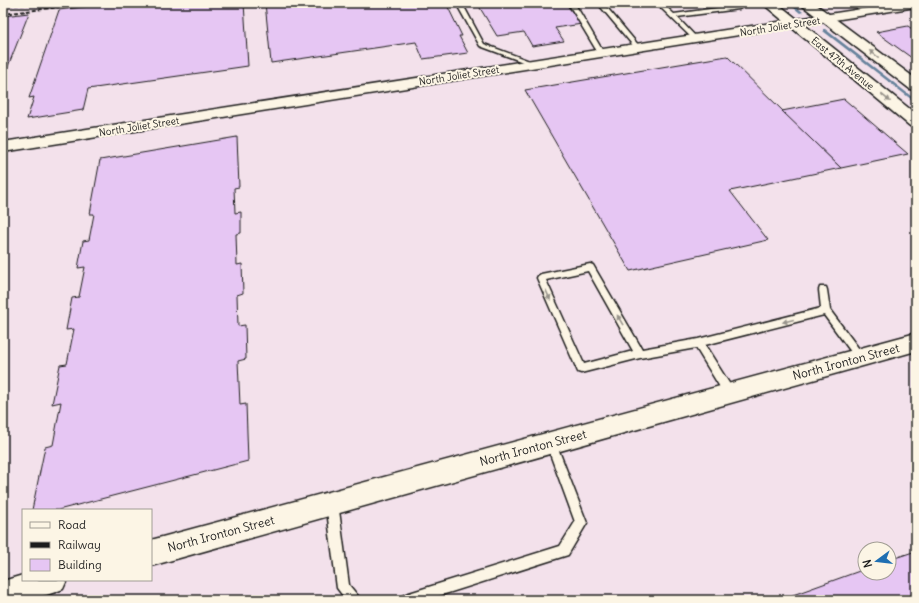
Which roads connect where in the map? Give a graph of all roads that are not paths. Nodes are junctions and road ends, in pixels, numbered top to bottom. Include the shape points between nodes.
1 (459, 3) edge
2 (571, 3) edge
3 (659, 3) edge
4 (769, 3) edge
5 (806, 3) edge
6 (916, 4) edge
7 (602, 5) dead end
8 (739, 6) dead end
9 (673, 16) junction
10 (826, 18) junction
11 (794, 23) junction
12 (695, 39) junction
13 (638, 48) junction
14 (601, 53) junction
15 (533, 64) junction
16 (916, 86) edge
17 (916, 122) edge
18 (3, 147) edge
19 (823, 290) dead end
20 (826, 311) junction
21 (916, 342) edge
22 (698, 343) junction
23 (640, 354) junction
24 (860, 357) junction
25 (730, 394) junction
26 (551, 443) junction
27 (332, 503) junction
28 (152, 553) edge
29 (50, 581) edge
30 (3, 594) edge
31 (354, 600) edge
32 (406, 600) edge

1 - 15 lane via 482,44
2 - 14 lane
3 - 9 lane
4 - 11 main road, East 47th Avenue
5 - 10 main road
6 - 10 street, North Joliet Street
7 - 13 lane
8 - 9 lane
9 - 12 lane
10 - 11 street, North Joliet Street
16 -> 10 main road
11 - 12 street, North Joliet Street
11 -> 17 main road, East 47th Avenue
12 - 13 street, North Joliet Street
13 - 14 street, North Joliet Street
14 - 15 street, North Joliet Street
15 - 18 street, North Joliet Street
19 - 20 lane
20 -> 22 lane
20 - 24 lane
21 - 24 street, North Ironton Street
22 - 23 lane
22 - 25 lane
23 -> 23 lane via 590,267 541,278 581,369
24 - 25 street, North Ironton Street
25 - 26 street, North Ironton Street
26 - 27 street, North Ironton Street
26 - 32 lane via 581,523 564,552
27 - 28 street, North Ironton Street
27 - 31 lane via 343,588
29 - 30 street

